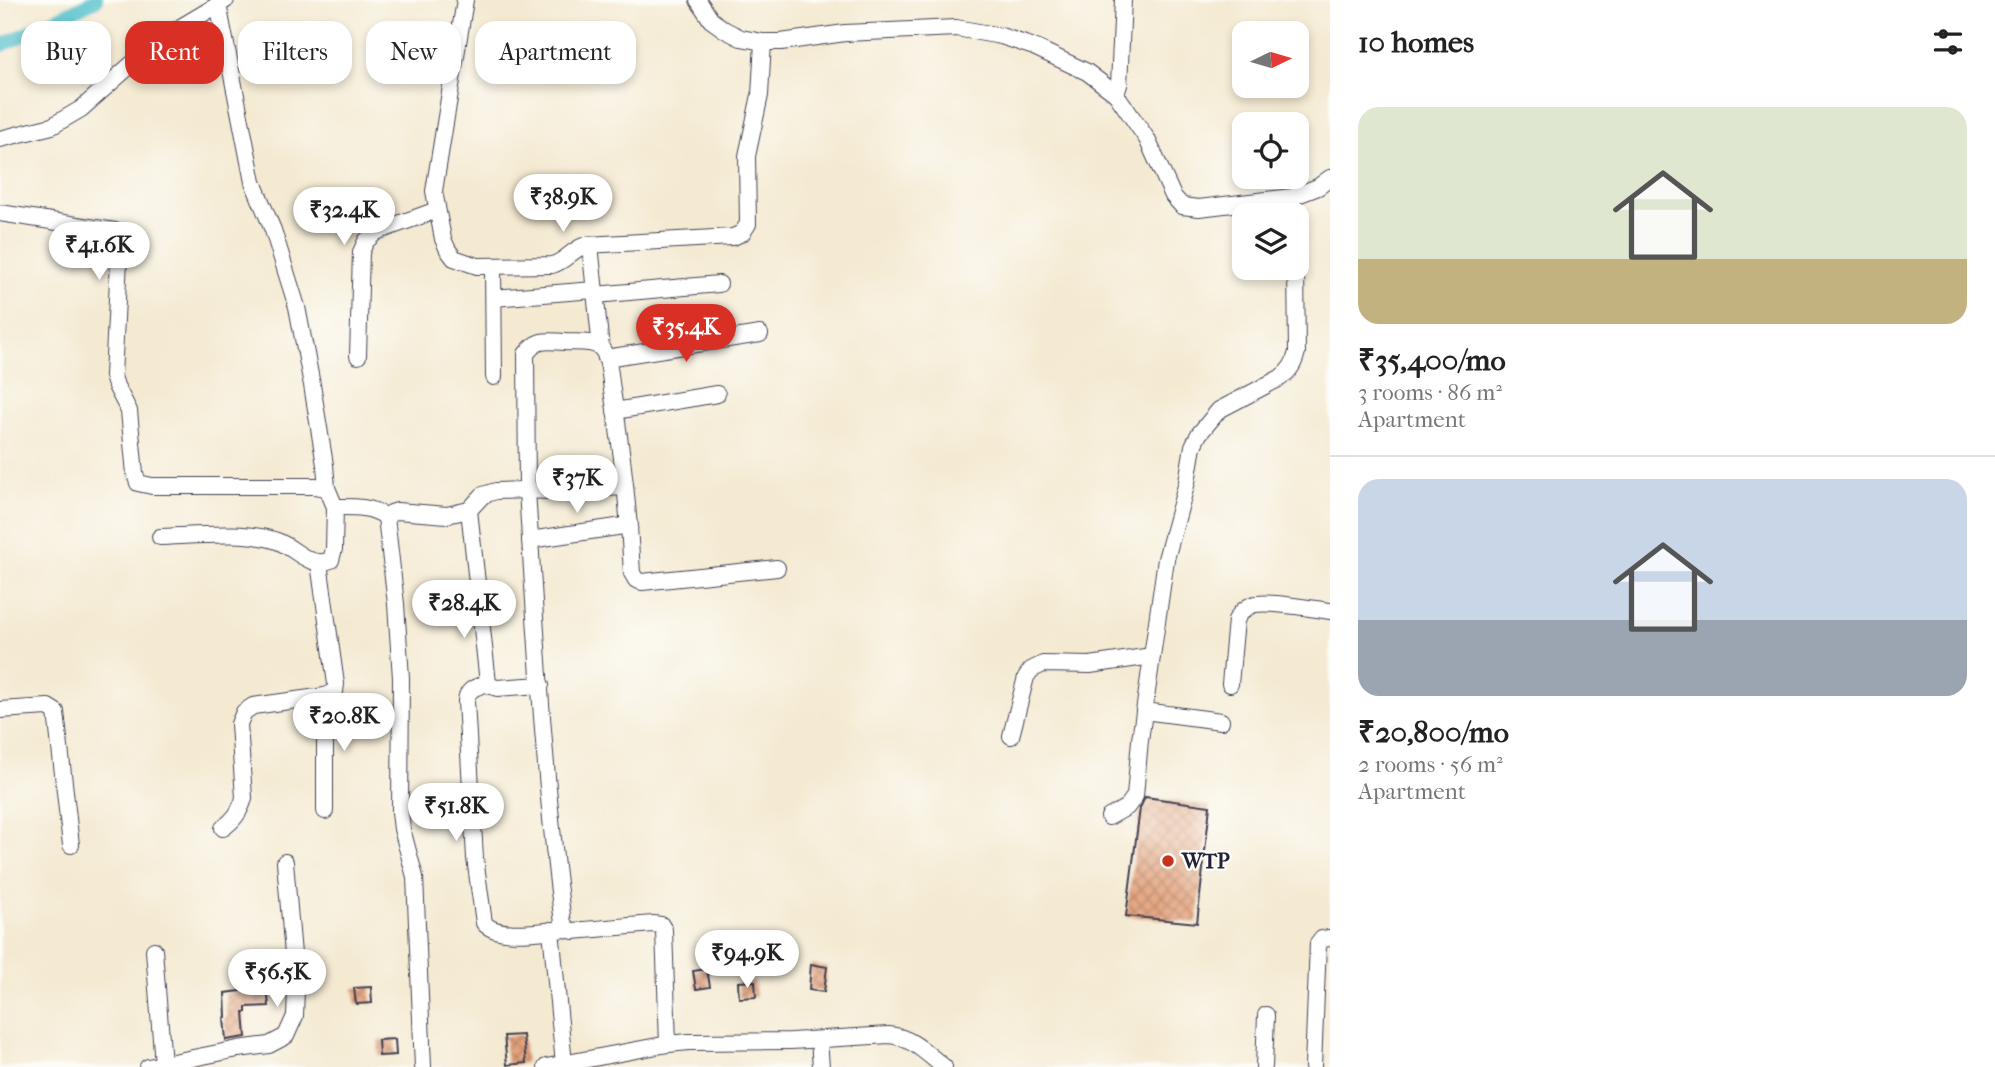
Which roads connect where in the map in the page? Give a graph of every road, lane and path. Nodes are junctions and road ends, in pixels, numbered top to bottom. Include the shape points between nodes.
1 (465, 0) edge
2 (698, 0) edge
3 (1123, 0) edge
4 (222, 2) edge
5 (763, 42) junction
6 (1116, 94) junction
7 (0, 139) edge
8 (1330, 178) edge
9 (1292, 197) junction
10 (1293, 203) edge
11 (437, 210) junction
12 (0, 213) edge
13 (590, 245) junction
14 (494, 266) junction
15 (1296, 280) edge
16 (719, 284) dead end
17 (595, 293) junction
18 (494, 298) junction
19 (760, 334) dead end
20 (603, 353) junction
21 (358, 356) dead end
22 (494, 377) dead end
23 (717, 394) dead end
24 (615, 411) junction
25 (625, 487) junction
26 (327, 488) junction
27 (527, 490) junction
28 (335, 507) junction
29 (469, 510) junction
30 (386, 517) junction
31 (630, 525) junction
32 (160, 537) dead end
33 (530, 540) junction
34 (319, 563) junction
35 (776, 568) dead end
36 (1330, 611) edge
37 (1152, 656) junction
38 (488, 683) junction
39 (1230, 684) dead end
40 (541, 685) junction
41 (325, 696) junction
42 (0, 710) edge
43 (1144, 711) junction
44 (1221, 721) dead end
45 (1011, 736) dead end
46 (326, 811) dead end
47 (1109, 817) dead end
48 (223, 828) dead end
49 (71, 845) dead end
50 (285, 862) dead end
51 (559, 930) junction
52 (1330, 938) edge
53 (154, 950) dead end
54 (1266, 1016) dead end
55 (819, 1040) junction
56 (668, 1044) junction
57 (564, 1064) junction
58 (156, 1065) edge
59 (423, 1067) edge
60 (546, 1067) edge
61 (821, 1067) edge
62 (944, 1067) edge
63 (1264, 1067) edge
64 (1313, 1067) edge

1 - 11 street via 434,191
2 - 5 street via 725,30
3 - 6 street
4 - 7 street via 142,55 81,109 52,127
4 - 26 street via 253,182 297,307
5 - 6 street via 885,30 981,31 1034,47 1087,72
5 - 13 street via 760,95 747,156 748,223 743,233
6 - 9 street via 1147,139 1182,206
8 - 9 street
9 - 10 street
11 - 14 street via 443,239 454,258
11 - 21 street via 376,232 366,242 361,252
12 - 26 street via 118,235 113,376 129,411 138,483
13 - 14 street via 552,265
13 - 17 street
14 - 18 street
15 - 37 street via 1294,364 1280,378 1219,410 1193,446 1166,559
16 - 17 street
17 - 18 street
17 - 20 street
18 - 22 street
19 - 20 street
20 - 24 street
20 - 27 street via 593,344 545,341 534,343 526,354
23 - 24 street
24 - 25 street
25 - 27 street
25 - 31 street
26 - 28 street
27 - 29 street via 483,495
27 - 33 street
28 - 30 street via 363,507
28 - 34 street via 331,560
29 - 30 street via 447,515 397,511
29 - 38 street
30 - 59 street via 401,678 400,812 415,877
31 - 33 street
31 - 35 street via 632,573 642,582
32 - 34 street via 262,537
33 - 40 street
34 - 41 street via 336,684 335,692
36 - 39 street via 1258,604 1246,608 1236,620
37 - 43 street
37 - 45 street via 1100,664 1036,666 1026,677
38 - 40 street via 497,688
38 - 51 street via 466,694 475,858 484,923 497,932
40 - 51 street via 563,923
41 - 46 street
41 - 48 street via 253,706 244,712 239,724 244,798 234,820
42 - 49 street via 48,707 56,712
43 - 44 street
43 - 47 street via 1135,796 1127,807
50 - 58 street via 296,989 295,1016 286,1036 270,1045
51 - 56 street via 661,925
51 - 57 street
52 - 64 street via 1318,943
53 - 58 street
54 - 63 street
55 - 56 street
55 - 61 street
55 - 62 street via 901,1036
56 - 57 street
57 - 60 street

